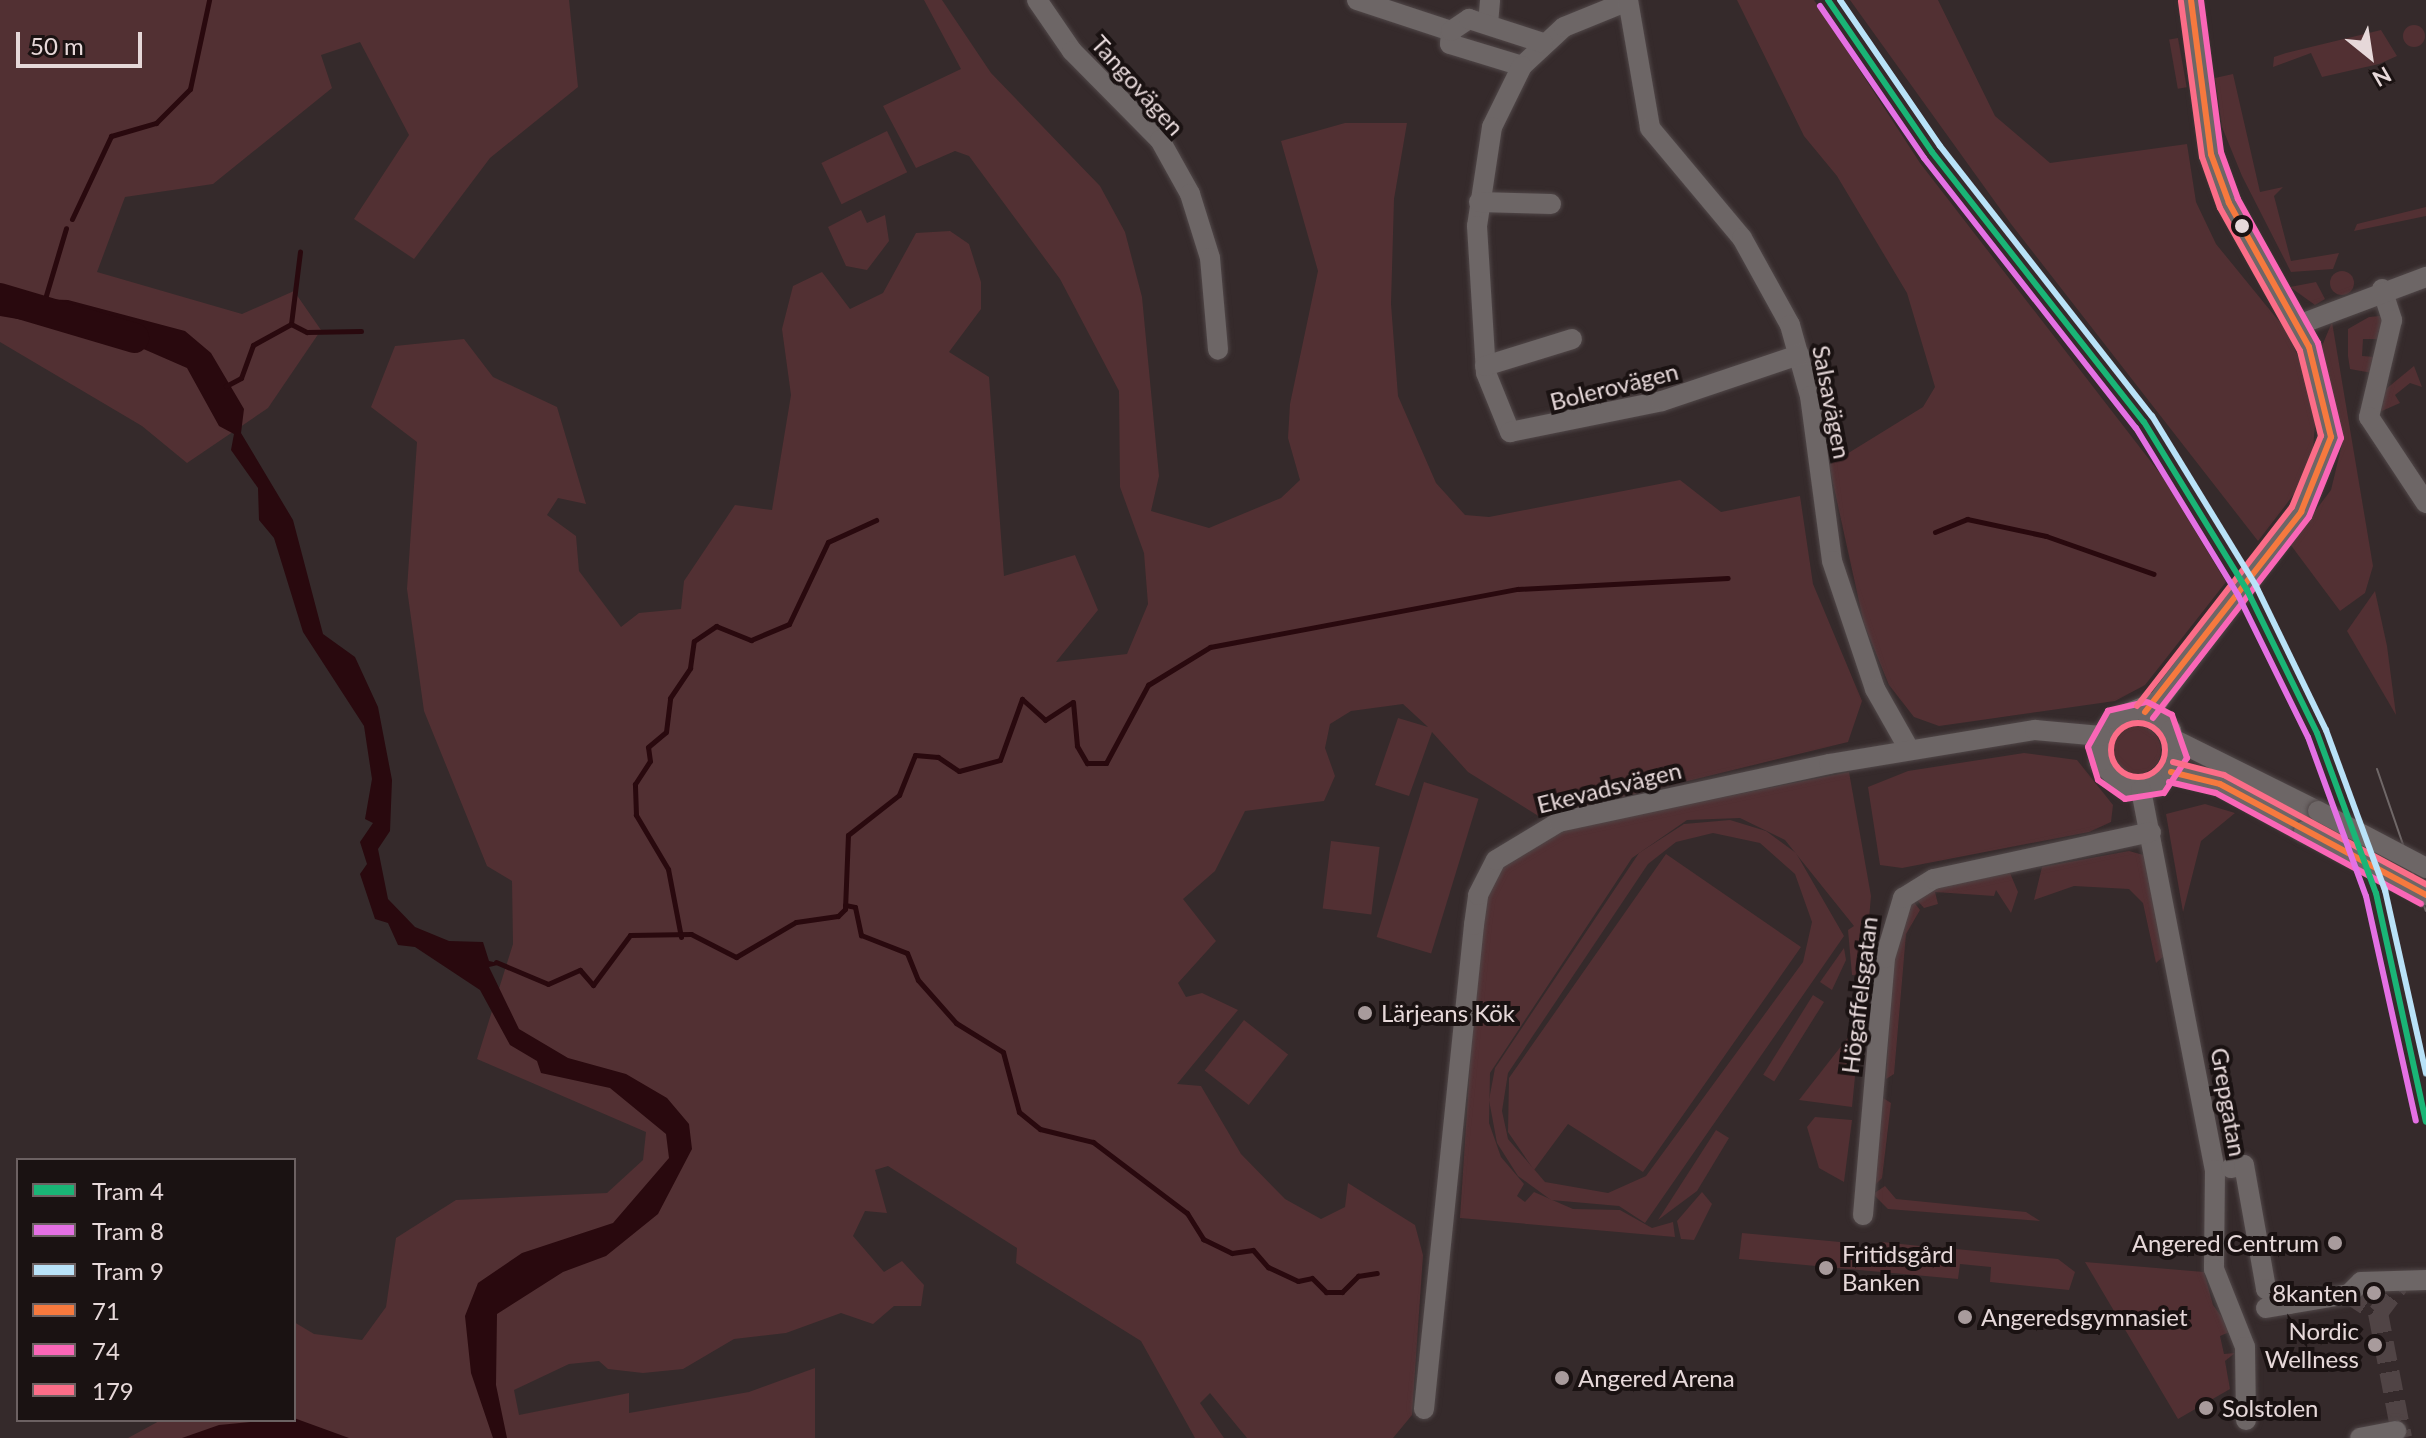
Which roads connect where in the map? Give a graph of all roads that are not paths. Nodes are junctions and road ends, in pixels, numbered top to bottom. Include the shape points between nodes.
1 (1037, 0) edge
2 (1357, 0) edge
3 (1490, 0) edge
4 (1628, 0) edge
5 (2191, 0) edge
6 (1488, 24) junction
7 (1451, 31) junction
8 (1543, 43) junction
9 (1522, 66) junction
10 (1479, 202) junction
11 (1551, 204) dead end
12 (2426, 277) edge
13 (2382, 289) junction
14 (2298, 325) junction
15 (1572, 339) dead end
16 (1218, 350) dead end
17 (1799, 355) junction
18 (1485, 366) junction
19 (2426, 503) edge
20 (2145, 712) junction
21 (2101, 736) junction
22 (2175, 740) junction
23 (1909, 749) junction
24 (2171, 772) junction
25 (2141, 790) junction
26 (2151, 832) junction
27 (2426, 868) edge
28 (2426, 895) edge
29 (2231, 1168) dead end
30 (1863, 1215) dead end
31 (2426, 1280) edge
32 (2288, 1304) junction
33 (2266, 1308) dead end
34 (1424, 1409) dead end
35 (2246, 1420) dead end
36 (2396, 1431) dead end
37 (2360, 1438) edge

1 - 16 street, Tangovägen via 1072,51 1160,140 1190,194 1212,267
2 - 7 street
3 - 6 street
4 - 8 street
4 - 17 street, Salsavägen via 1650,128 1742,238
5 - 14 street via 2216,169
6 - 7 street via 1469,19
6 - 8 street
7 - 9 street via 1450,44
8 - 9 street, Bolerovägen
9 - 10 street, Bolerovägen via 1492,127
10 - 11 street
10 - 18 street, Bolerovägen
12 - 13 street
13 - 14 street
13 - 19 street via 2392,320 2369,417
14 - 20 street via 2323,381 2331,437 2301,512
15 - 18 street
17 - 18 street, Bolerovägen via 1714,387 1519,436 1503,425
17 - 23 street, Salsavägen via 1832,561 1875,689
20 - 21 street via 2114,719
20 - 22 street via 2164,721
21 - 23 street, Ekevadsvägen via 2035,730
21 - 25 street via 2106,774
22 - 24 street
22 - 27 street, bridge
23 - 34 street, Ekevadsvägen via 1559,822 1496,860 1474,925
24 - 25 street
24 - 28 street, bridge via 2220,784
25 - 26 street, Grepgatan
26 - 30 street, Högaffelsgatan via 1934,879 1903,898 1885,958
26 - 35 street, Grepgatan via 2215,1170 2214,1269 2245,1347
29 - 32 street via 2244,1165 2266,1289
31 - 32 street via 2361,1282 2349,1294
32 - 33 street
36 - 37 street

